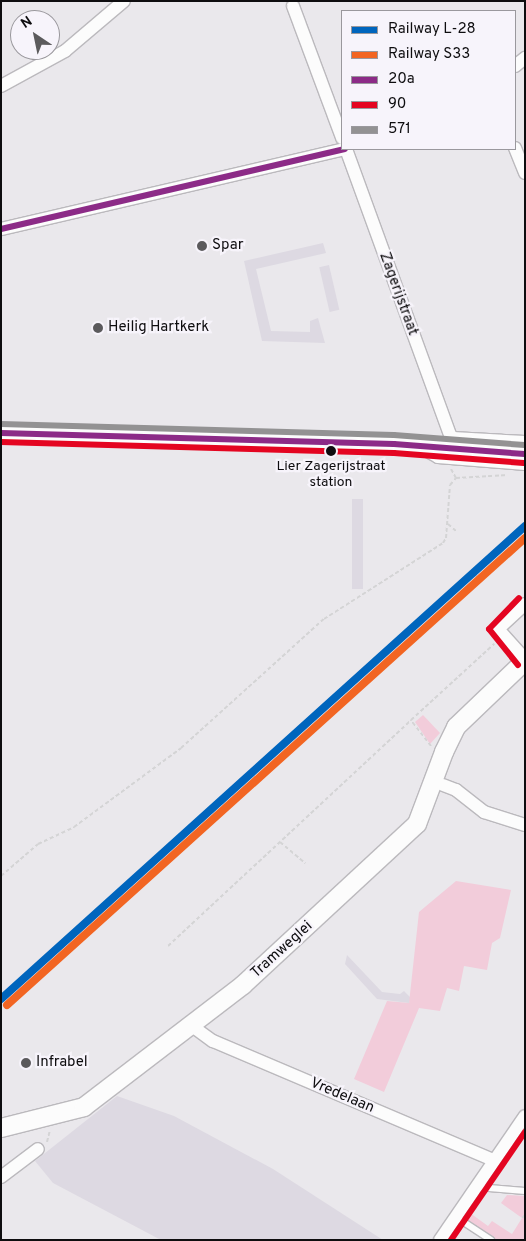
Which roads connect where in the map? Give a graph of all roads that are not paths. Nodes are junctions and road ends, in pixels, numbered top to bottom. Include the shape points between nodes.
1 (124, 1) edge
2 (280, 1) edge
3 (295, 4) edge
4 (1, 86) edge
5 (341, 135) edge
6 (342, 150) edge
7 (346, 150) edge
8 (516, 150) edge
9 (525, 173) edge
10 (1, 229) edge
11 (1, 433) edge
12 (525, 442) edge
13 (418, 446) junction
14 (519, 463) edge
15 (525, 604) edge
16 (525, 660) edge
17 (443, 785) dead end
18 (525, 825) edge
19 (192, 1026) junction
20 (525, 1116) edge
21 (1, 1128) edge
22 (38, 1149) dead end
23 (494, 1160) junction
24 (1, 1177) edge
25 (477, 1187) junction
26 (525, 1191) edge
27 (456, 1217) junction
28 (440, 1240) edge
29 (490, 1240) edge

1 - 4 street via 65,51
2 - 3 street
3 - 5 street
6 - 10 street
7 - 12 street, Zagerijstraat via 453,438
8 - 9 street
11 - 13 street
13 - 14 street
13 - 14 street via 438,457
15 - 16 street via 501,632
16 - 19 street, Tramweglei via 456,727 417,824 243,985
17 - 18 street via 456,790 484,812
19 - 21 street, Tramweglei via 98,1099 76,1109
19 - 23 street, Vredelaan via 213,1041
20 - 23 street
22 - 24 street
23 - 25 street
25 - 26 lane
25 - 27 street
27 - 28 street
27 - 29 lane

